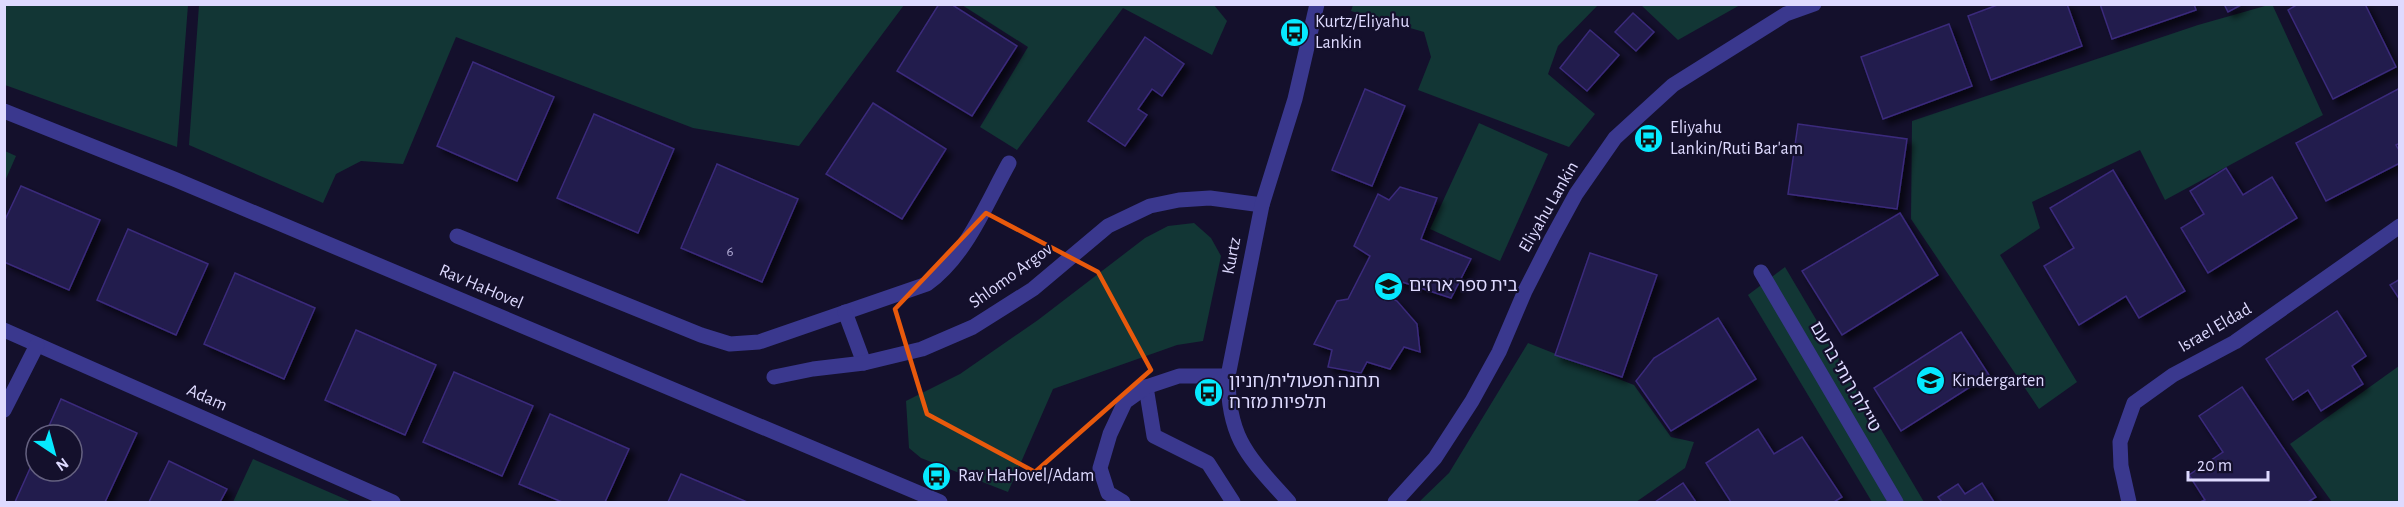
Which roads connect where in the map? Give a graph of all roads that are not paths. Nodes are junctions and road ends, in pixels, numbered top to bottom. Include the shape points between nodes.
1 (1317, 4) edge
2 (1814, 4) edge
3 (4, 111) edge
4 (1009, 163) dead end
5 (1262, 205) junction
6 (2400, 226) edge
7 (457, 236) dead end
8 (1761, 272) dead end
9 (845, 312) junction
10 (4, 330) edge
11 (37, 345) junction
12 (864, 363) junction
13 (1228, 376) junction
14 (774, 377) dead end
15 (1146, 387) junction
16 (4, 410) edge
17 (393, 502) edge
18 (940, 502) edge
19 (1123, 502) edge
20 (1233, 502) edge
21 (1289, 502) edge
22 (1395, 502) edge
23 (1896, 502) edge
24 (2128, 502) edge

1 - 5 street, Kurtz via 1295,99
2 - 22 street, Eliyahu Lankin via 1786,14 1673,85 1615,138 1576,194 1552,238 1472,401 1434,458
3 - 18 street, Rav HaHovel via 206,192
4 - 9 street via 961,249 940,275 927,284
5 - 12 street, Shlomo Argov via 1210,198 1150,206 1108,226 1033,289 973,327 922,350
5 - 13 street, Kurtz
6 - 24 street, Israel Eldad via 2235,342 2173,375 2134,403 2120,442
7 - 9 street via 730,344 759,342
8 - 23 street, טיילת רותי ברעם
9 - 12 street
10 - 11 street, Adam
11 - 16 street
11 - 17 street, Adam
12 - 14 street, Shlomo Argov
13 - 15 street via 1179,376
13 - 21 street, Kurtz via 1233,427 1250,459
15 - 19 street via 1125,402 1100,468 1108,493
15 - 20 street via 1154,435 1208,463

